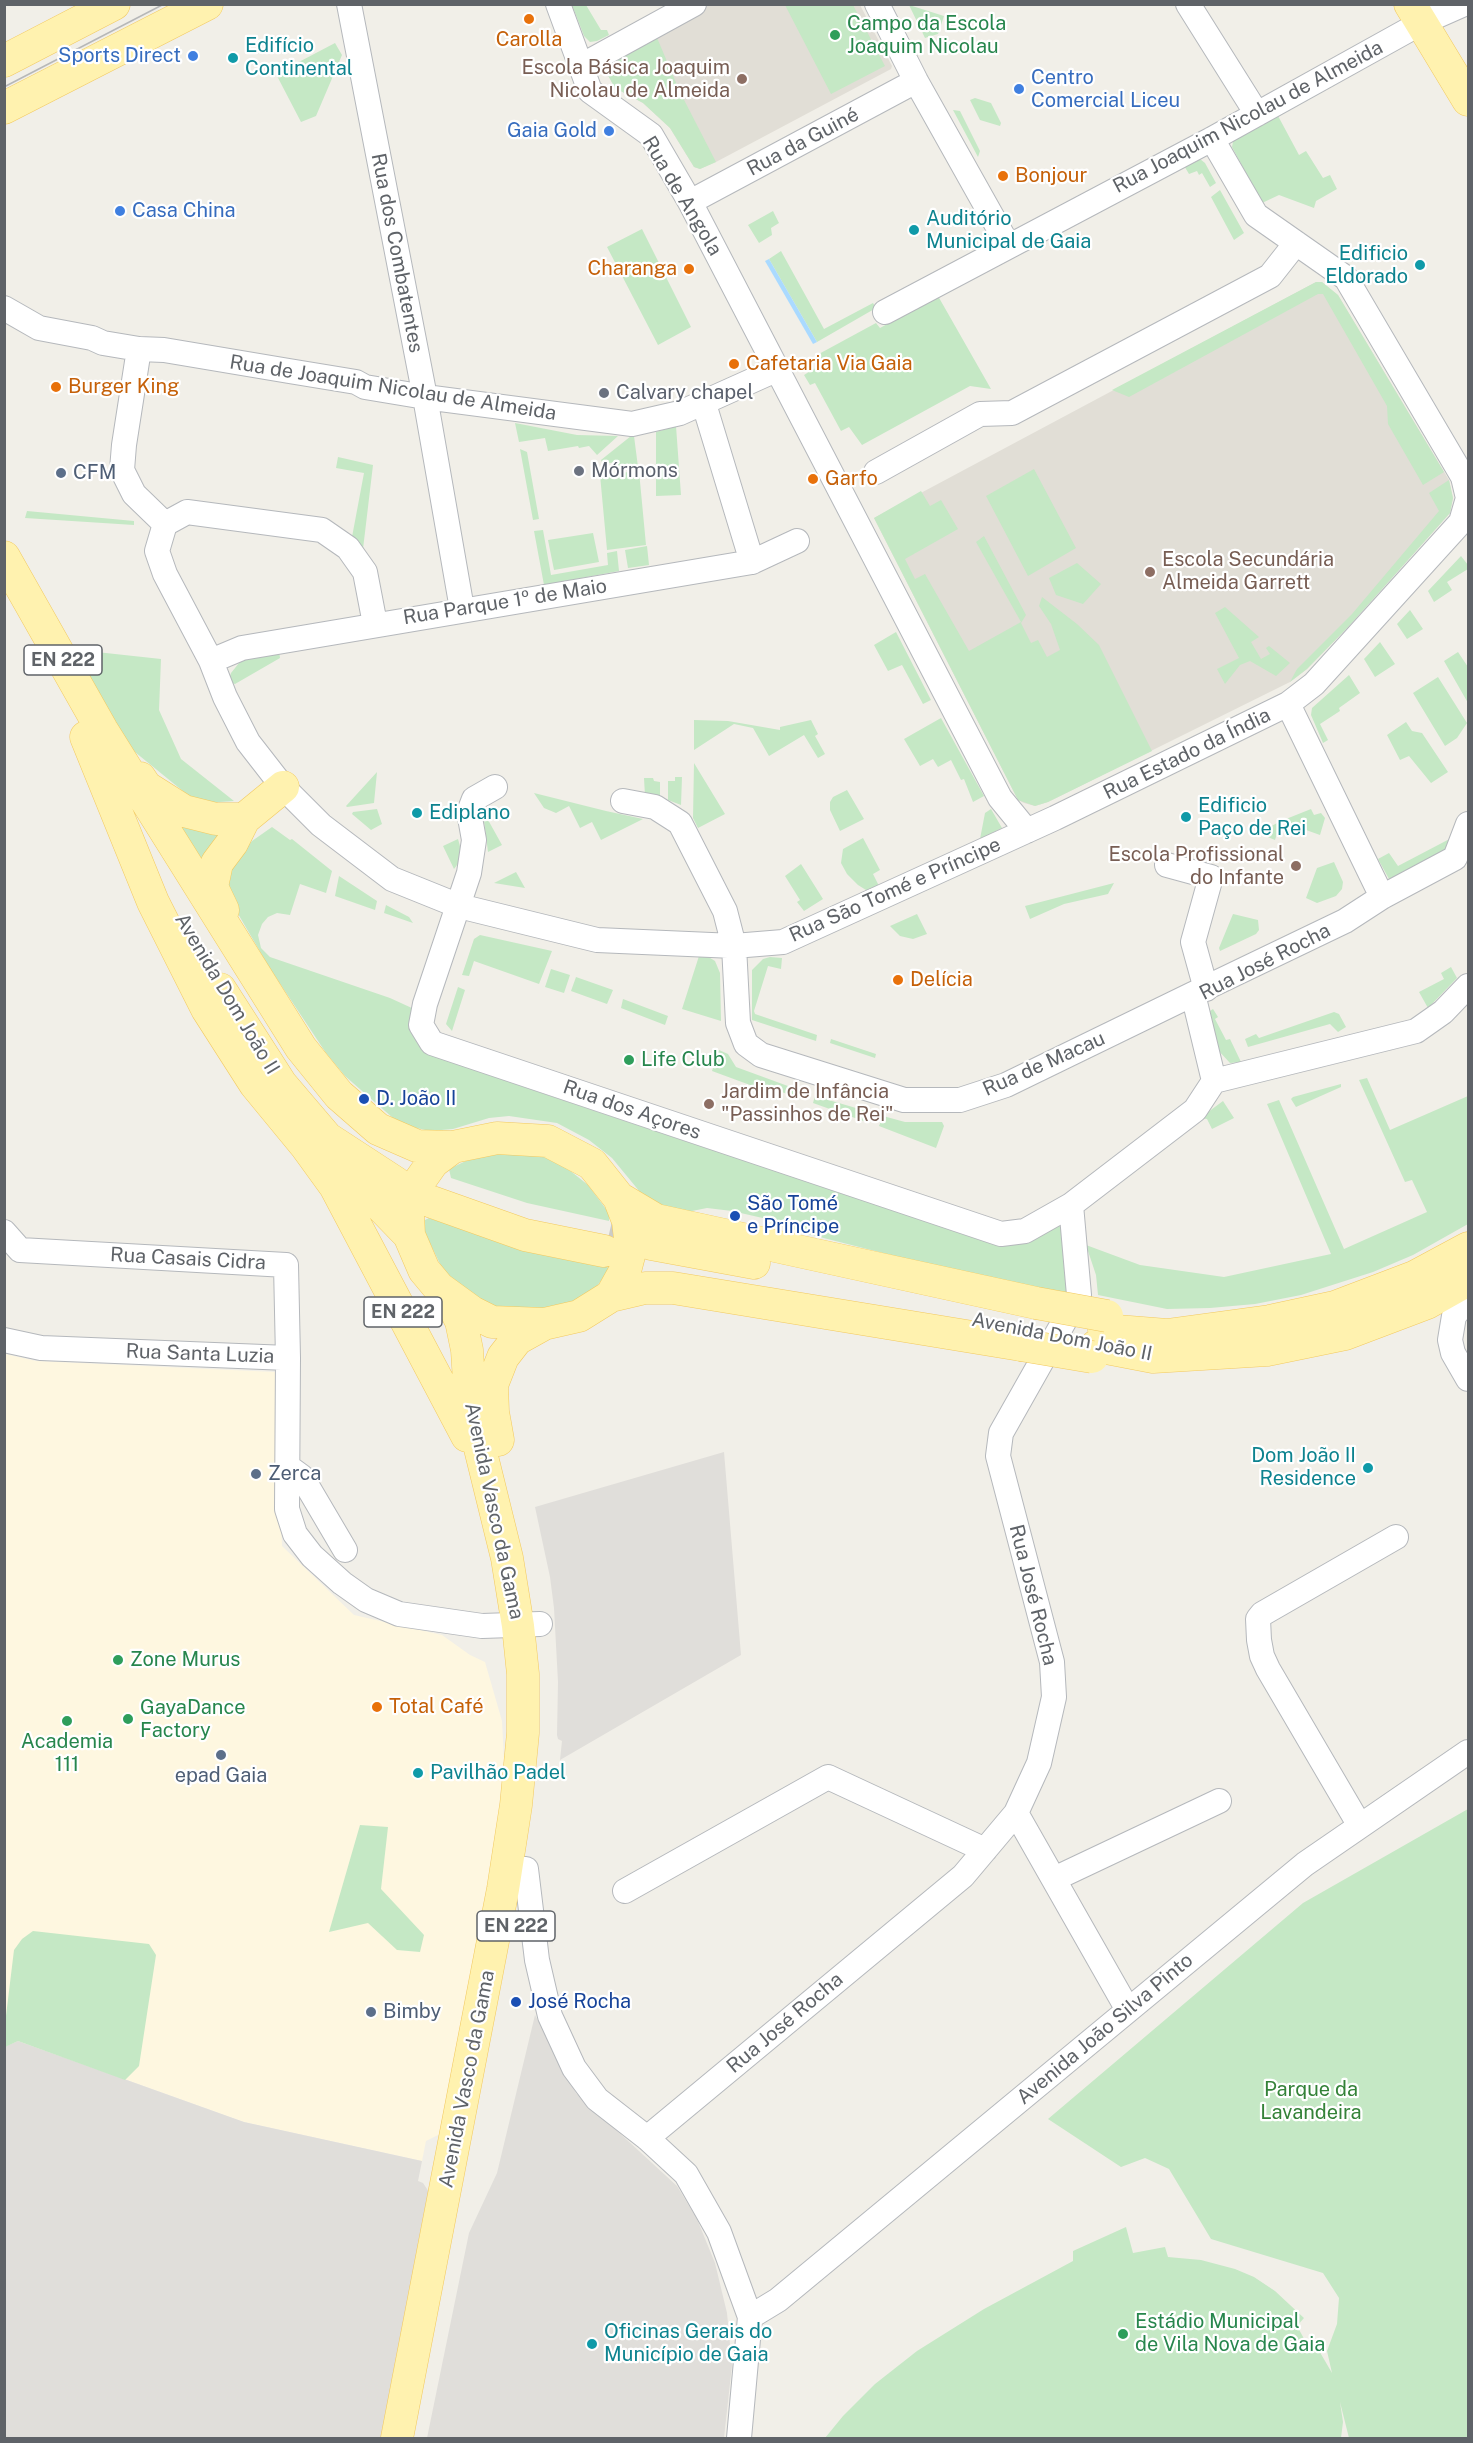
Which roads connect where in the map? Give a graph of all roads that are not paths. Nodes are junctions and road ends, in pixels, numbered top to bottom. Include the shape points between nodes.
1 (114, 4) edge
2 (207, 4) edge
3 (348, 4) edge
4 (558, 4) edge
5 (694, 4) edge
6 (877, 4) edge
7 (1188, 4) edge
8 (1464, 4) edge
9 (1416, 14) edge
10 (11, 51) edge
11 (581, 66) junction
12 (916, 81) junction
13 (1468, 100) edge
14 (4, 108) edge
15 (1257, 114) junction
16 (1212, 139) junction
17 (690, 202) junction
18 (1296, 243) junction
19 (1008, 245) junction
20 (4, 308) edge
21 (885, 312) dead end
22 (139, 349) junction
23 (778, 369) junction
24 (425, 397) junction
25 (704, 404) junction
26 (876, 472) dead end
27 (165, 524) junction
28 (797, 541) dead end
29 (4, 557) edge
30 (752, 561) junction
31 (4, 590) edge
32 (462, 609) junction
33 (375, 624) junction
34 (211, 661) junction
35 (1288, 704) junction
36 (94, 733) junction
37 (283, 787) junction
38 (495, 787) dead end
39 (623, 801) dead end
40 (244, 819) junction
41 (1468, 824) edge
42 (1027, 831) junction
43 (1167, 865) dead end
44 (1382, 897) junction
45 (459, 906) junction
46 (734, 946) junction
47 (248, 965) junction
48 (1468, 986) edge
49 (1199, 992) junction
50 (1214, 1081) junction
51 (306, 1146) junction
52 (453, 1147) junction
53 (400, 1177) dead end
54 (435, 1195) dead end
55 (619, 1198) junction
56 (1071, 1205) junction
57 (4, 1232) edge
58 (410, 1235) junction
59 (607, 1243) tunnel mouth
60 (1468, 1248) edge
61 (649, 1252) tunnel mouth
62 (1468, 1280) edge
63 (448, 1295) junction
64 (611, 1296) junction
65 (1468, 1299) edge
66 (544, 1324) junction
67 (1029, 1324) junction
68 (1099, 1337) junction
69 (4, 1340) edge
70 (288, 1358) junction
71 (1468, 1379) edge
72 (287, 1466) junction
73 (488, 1484) junction
74 (1396, 1537) dead end
75 (345, 1550) dead end
76 (529, 1625) junction
77 (1468, 1752) edge
78 (1219, 1801) dead end
79 (1016, 1813) junction
80 (1360, 1826) junction
81 (985, 1850) junction
82 (526, 1869) junction
83 (1054, 1879) junction
84 (625, 1891) dead end
85 (1128, 2010) junction
86 (647, 2138) junction
87 (750, 2317) junction
88 (397, 2439) edge
89 (417, 2439) edge
90 (739, 2439) edge

1 - 10 main road
2 - 14 main road
3 - 24 street, Rua dos Combatentes
4 - 11 street, Rua de Angola
5 - 11 street
6 - 12 street
7 - 15 street
8 - 9 street, Rua Joaquim Nicolau de Almeida
9 - 13 main road
9 - 15 street, Rua Joaquim Nicolau de Almeida
11 - 17 street, Rua de Angola via 590,91 651,135
12 - 17 street, Rua da Guiné
12 - 19 street
15 - 16 street, Rua Joaquim Nicolau de Almeida
16 - 18 street, Rua Estado da Índia via 1256,215
16 - 19 street, Rua Joaquim Nicolau de Almeida
17 - 23 street, Rua de Angola
18 - 26 street via 1270,276 1012,413 980,414
18 - 35 street, Rua Estado da Índia via 1347,278 1463,477 1468,498 1461,522 1314,684
19 - 21 street, Rua Joaquim Nicolau de Almeida
20 - 22 street, Rua de Joaquim Nicolau de Almeida via 39,328
22 - 24 street, Rua de Joaquim Nicolau de Almeida via 356,382
22 - 27 street via 122,470 134,494
23 - 25 street, Rua de Joaquim Nicolau de Almeida
23 - 42 street via 1000,798
24 - 25 street, Rua de Joaquim Nicolau de Almeida via 632,424
24 - 32 street, Rua dos Combatentes
25 - 30 street
27 - 33 street via 188,512 322,530 348,548 365,572
27 - 34 street, Rua São Tomé e Príncipe via 157,551
28 - 30 street, Rua Parque 1º de Maio
29 - 36 main road, EN 222
30 - 32 street, Rua Parque 1º de Maio
31 - 36 main road
32 - 33 street, Rua Parque 1º de Maio
33 - 34 street, Rua Parque 1º de Maio via 242,648
34 - 37 street, Rua São Tomé e Príncipe via 248,742
35 - 42 street, Rua Estado da Índia
35 - 44 street
36 - 40 main road via 146,787 174,805 216,819
36 - 47 main road
36 - 51 main road via 153,902 207,1010 255,1084
36 - 53 main road, Avenida Dom João II via 206,967 282,1084 327,1138
37 - 40 main road
37 - 45 street, Rua São Tomé e Príncipe via 321,825 392,879
38 - 45 street, Rua dos Açores via 474,799 469,812 474,840
39 - 46 street, Rua de Macau via 655,807 680,823 725,911
40 - 47 main road via 216,863 212,887
41 - 44 street, Rua José Rocha via 1455,858
42 - 46 street, Rua São Tomé e Príncipe via 783,942
43 - 49 street via 1211,877 1193,942
44 - 49 street, Rua José Rocha via 1345,921
45 - 46 street, Rua São Tomé e Príncipe via 597,940
45 - 56 street, Rua dos Açores via 425,1004 421,1025 432,1043 1001,1234 1025,1231
46 - 49 street, Rua de Macau via 738,1023 746,1044 761,1055 904,1100 960,1100 1006,1085
47 - 52 main road via 301,1048 339,1095 378,1129 417,1146
48 - 50 street via 1443,1012 1416,1031
49 - 50 street, Rua José Rocha
50 - 56 street via 1196,1110
51 - 58 main road via 378,1203
51 - 73 main road, EN 222 via 335,1186 457,1415
52 - 55 main road via 497,1138 548,1141 592,1164
52 - 58 main road via 433,1162 416,1186 408,1213
54 - 59 main road via 526,1217
55 - 64 main road via 628,1221 631,1248 625,1271
55 - 67 main road via 656,1220
56 - 79 street, Rua José Rocha via 1079,1295 1001,1433 998,1456 1052,1662 1054,1697 1039,1763
57 - 70 street, Rua Casais Cidra via 20,1250 286,1264
58 - 63 main road via 424,1270
60 - 68 main road via 1414,1277 1335,1307 1270,1321 1161,1324
61 - 67 main road, Avenida Dom João II
62 - 68 main road, Avenida Dom João II via 1427,1303 1345,1334 1267,1350 1152,1357
63 - 66 main road via 492,1322
63 - 73 main road, Avenida Vasco da Gama / EN 222 via 461,1321 471,1413
64 - 66 main road via 579,1316
64 - 67 main road via 645,1288 673,1288
65 - 71 street via 1454,1316 1450,1340 1452,1353
66 - 76 main road, Avenida Vasco da Gama / EN 222 via 517,1339 503,1358 492,1385 499,1448 535,1590
67 - 68 main road, Avenida Dom João II
69 - 70 street, Rua Santa Luzia via 41,1348
70 - 72 street, Rua Santa Luzia
72 - 75 street via 302,1477
72 - 76 street, Rua Santa Luzia via 287,1509 295,1534 312,1556 366,1600 399,1614 483,1626
73 - 76 main road, Avenida Vasco da Gama / EN 222
74 - 80 street via 1258,1619 1258,1640 1265,1663
76 - 82 main road, Avenida Vasco da Gama / EN 222 via 544,1716
76 - 88 main road, Avenida Vasco da Gama / EN 222 via 516,1805
77 - 80 street, Avenida João Silva Pinto
78 - 83 street
79 - 81 street, Rua José Rocha
79 - 83 street
80 - 85 street, Avenida João Silva Pinto via 1305,1864
81 - 84 street via 828,1777
81 - 86 street, Rua José Rocha via 963,1876
82 - 86 street via 537,1960 550,2016 574,2068 597,2099
82 - 89 main road, Avenida Vasco da Gama / EN 222
83 - 85 street
85 - 87 street, Avenida João Silva Pinto via 787,2293
86 - 87 street via 686,2174 719,2232
87 - 90 street

